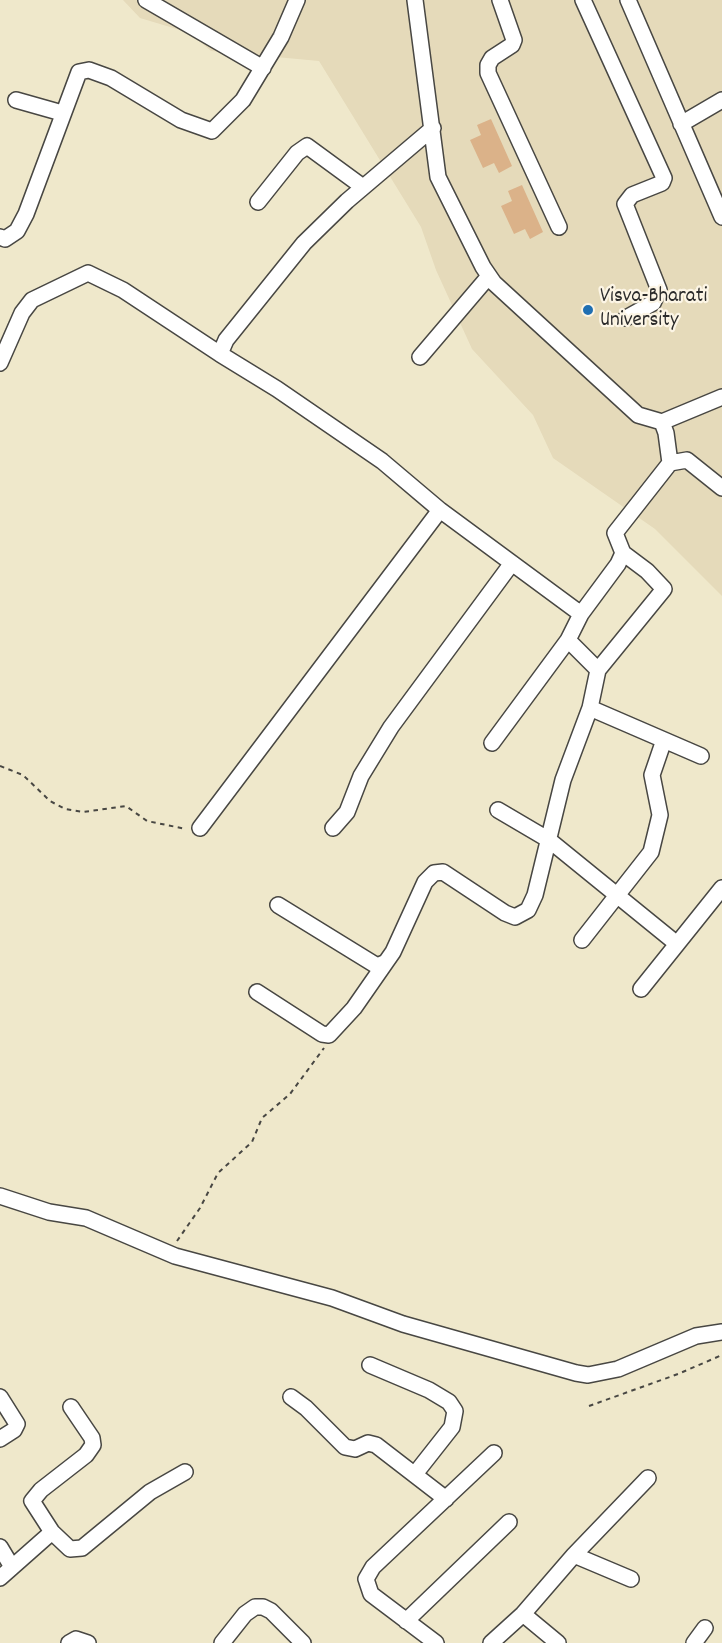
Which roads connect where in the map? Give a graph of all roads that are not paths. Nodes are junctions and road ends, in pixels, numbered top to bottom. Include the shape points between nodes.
1 (146, 0) edge
2 (297, 0) edge
3 (415, 0) edge
4 (500, 0) edge
5 (583, 0) edge
6 (628, 0) edge
7 (263, 68) junction
8 (16, 100) dead end
9 (722, 100) edge
10 (62, 113) junction
11 (681, 124) junction
12 (433, 128) junction
13 (363, 187) junction
14 (258, 202) dead end
15 (722, 216) edge
16 (558, 226) dead end
17 (0, 237) edge
18 (489, 276) junction
19 (626, 318) dead end
20 (220, 354) junction
21 (420, 357) dead end
22 (0, 363) edge
23 (722, 397) edge
24 (662, 423) junction
25 (670, 463) junction
26 (722, 488) edge
27 (440, 510) junction
28 (622, 554) junction
29 (512, 563) junction
30 (581, 614) junction
31 (567, 640) junction
32 (598, 670) junction
33 (590, 708) junction
34 (664, 740) junction
35 (492, 743) dead end
36 (701, 756) dead end
37 (498, 810) dead end
38 (200, 828) road end
39 (333, 828) dead end
40 (549, 840) junction
41 (722, 888) edge
42 (617, 897) junction
43 (278, 905) dead end
44 (582, 940) dead end
45 (677, 944) junction
46 (386, 962) junction
47 (641, 988) dead end
48 (258, 992) dead end
49 (0, 1196) edge
50 (722, 1332) edge
51 (370, 1365) dead end
52 (0, 1397) edge
53 (291, 1397) dead end
54 (71, 1407) dead end
55 (0, 1439) edge
56 (494, 1453) dead end
57 (185, 1472) dead end
58 (415, 1474) junction
59 (648, 1478) dead end
60 (446, 1498) junction
61 (509, 1522) dead end
62 (52, 1532) junction
63 (0, 1547) edge
64 (574, 1555) junction
65 (12, 1567) junction
66 (0, 1578) edge
67 (631, 1579) dead end
68 (523, 1614) junction
69 (406, 1621) junction
70 (705, 1628) dead end
71 (69, 1643) edge
72 (88, 1643) edge
73 (222, 1643) edge
74 (303, 1643) edge
75 (436, 1643) edge
76 (491, 1643) edge
77 (558, 1643) edge
78 (694, 1643) edge

1 - 7 street
2 - 7 street
3 - 12 street
4 - 16 street via 514,40 492,58 488,73
5 - 19 street via 664,178 662,183 632,195 625,204 659,290 653,303
6 - 11 street
7 - 10 street via 243,100 212,131 181,120 111,78 89,70 79,72
8 - 10 street
9 - 11 street
10 - 17 street via 26,214 17,231
11 - 15 street
12 - 13 street
12 - 18 street via 438,177
13 - 14 street via 307,146
13 - 20 street via 304,243 226,340
18 - 21 street
18 - 24 street via 638,415
20 - 22 street via 123,290 88,273 32,300 22,313
20 - 27 street via 382,461
23 - 24 street
24 - 25 street
25 - 26 street via 687,460
25 - 28 street via 615,533
27 - 29 street
27 - 38 street
28 - 30 street
28 - 32 street via 664,589
29 - 30 street
29 - 39 street via 391,727 361,776 347,812
30 - 31 street
31 - 32 street
31 - 35 street
32 - 33 street
33 - 34 street
33 - 40 street via 563,780
34 - 36 street
34 - 42 street via 652,775 660,815 655,839 642,865
37 - 40 street
40 - 42 street
40 - 46 street via 535,896 523,915 505,913 443,872 434,873 425,882
41 - 45 street
42 - 44 street
42 - 45 street
43 - 46 street via 369,963 377,966
45 - 47 street
46 - 48 street via 354,1008 329,1035 321,1034
49 - 50 street via 92,1220 168,1253 332,1298 403,1324 576,1373 588,1375 618,1369 696,1336
51 - 58 street via 429,1390 449,1402 454,1411 452,1427
52 - 55 street via 17,1424
53 - 58 street via 345,1447 355,1449 373,1443
54 - 62 street via 93,1445 34,1497 33,1506
56 - 60 street
57 - 62 street via 150,1492 82,1548 70,1549
58 - 60 street
59 - 64 street
60 - 69 street via 366,1579 371,1594
61 - 69 street
62 - 65 street
63 - 65 street
64 - 67 street
64 - 68 street
65 - 66 street
68 - 76 street
68 - 77 street
69 - 75 street
70 - 78 street
71 - 72 street via 76,1639
73 - 74 street via 244,1614 255,1607 271,1611

